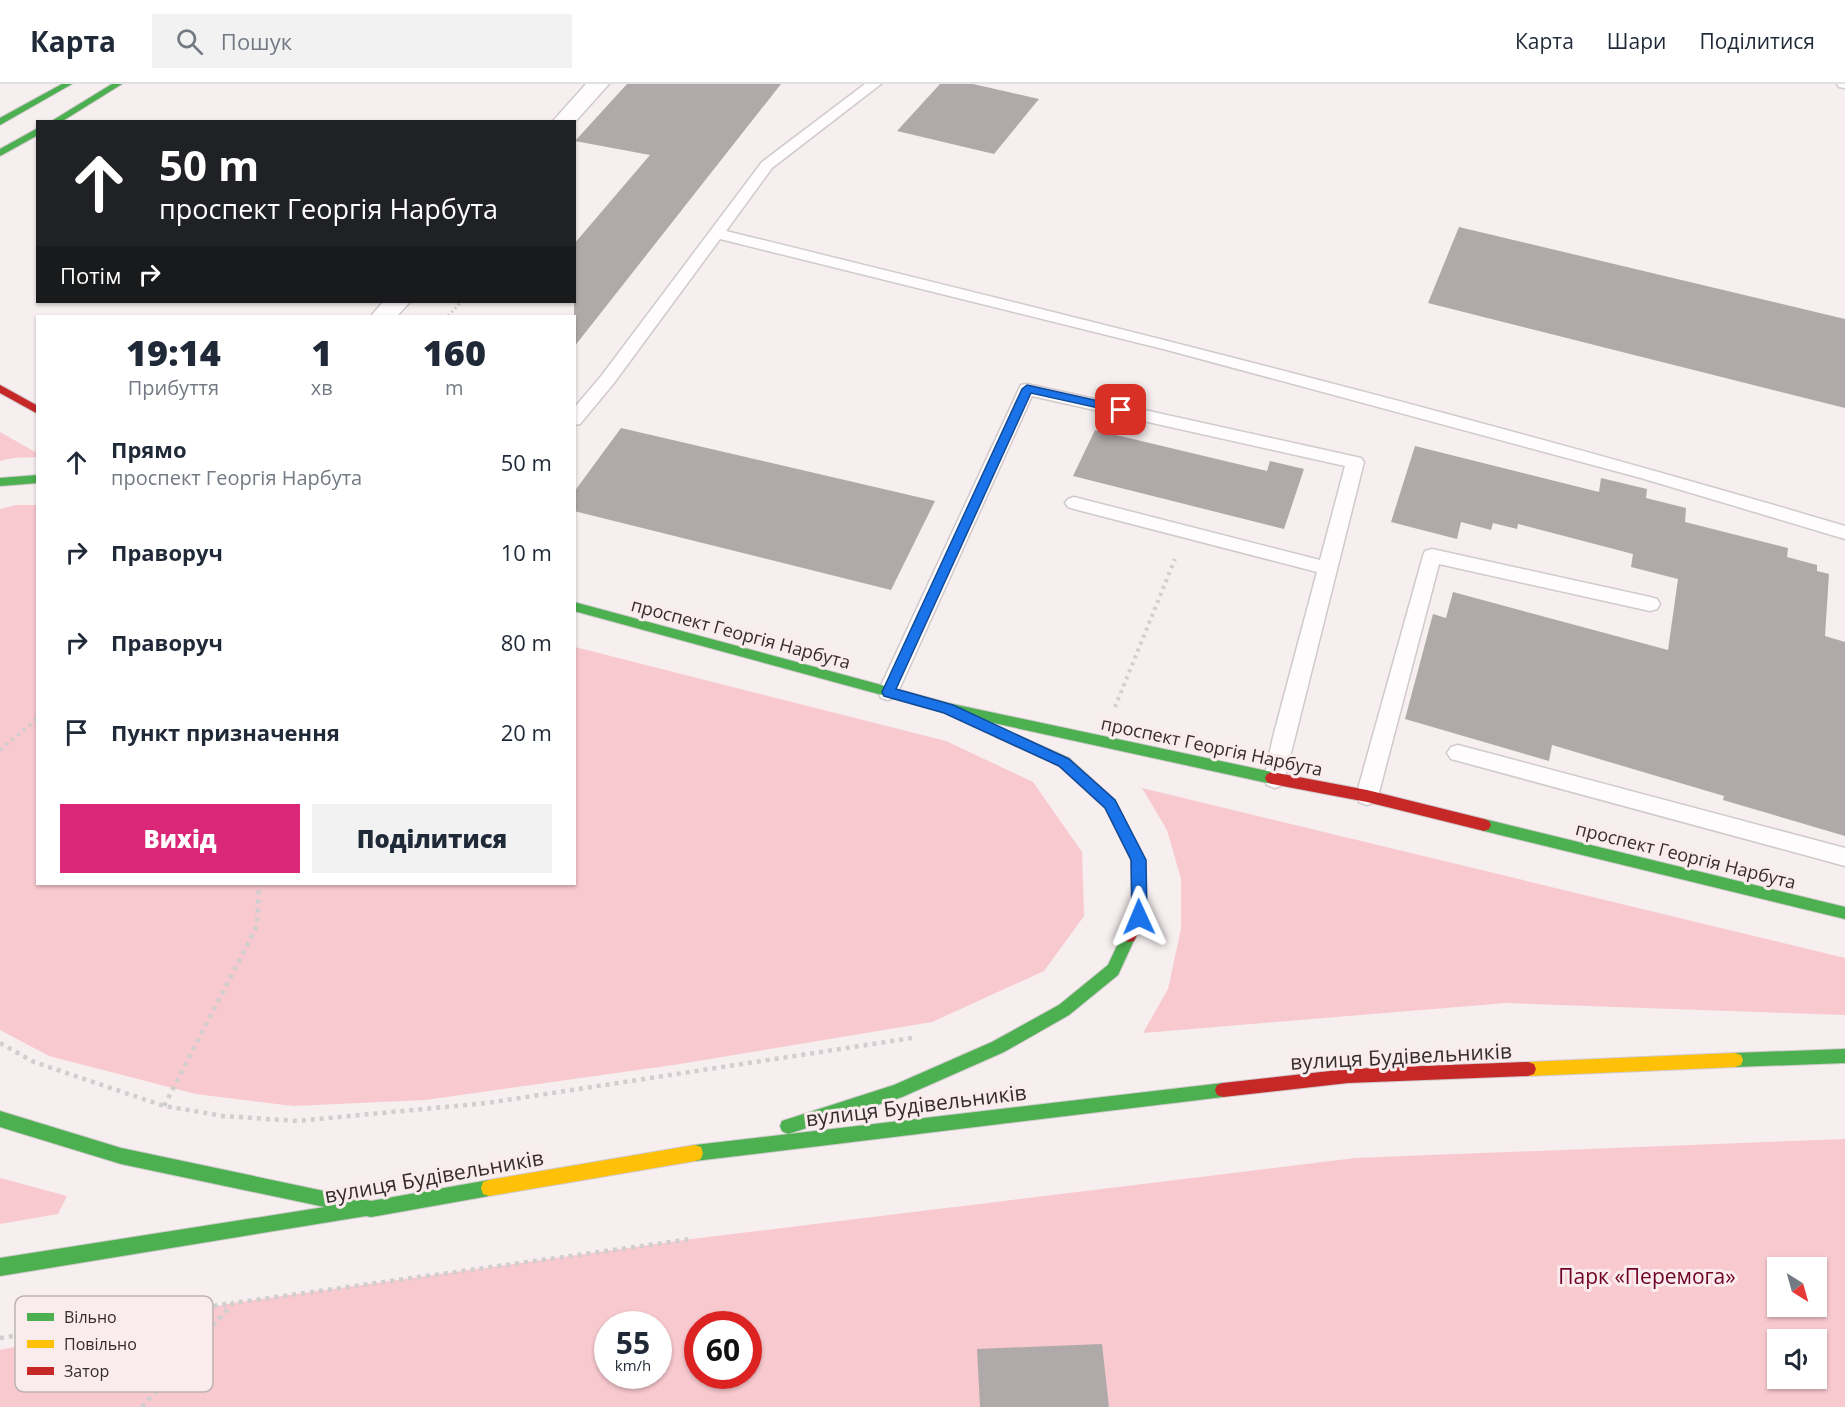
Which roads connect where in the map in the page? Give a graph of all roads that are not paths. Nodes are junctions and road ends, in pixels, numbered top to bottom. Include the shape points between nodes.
1 (68, 84) edge
2 (118, 84) edge
3 (598, 84) edge
4 (874, 84) edge
5 (57, 120) edge
6 (565, 120) edge
7 (0, 123) edge
8 (36, 132) edge
9 (0, 153) edge
10 (716, 233) junction
11 (396, 303) edge
12 (384, 315) edge
13 (0, 388) edge
14 (36, 410) edge
15 (576, 417) edge
16 (36, 478) edge
17 (0, 482) edge
18 (1074, 503) dead end
19 (1845, 533) edge
20 (1326, 568) junction
21 (1650, 604) dead end
22 (576, 607) edge
23 (888, 692) junction
24 (948, 708) junction
25 (1458, 753) dead end
26 (1275, 779) junction
27 (1367, 796) junction
28 (1845, 857) edge
29 (1845, 913) edge
30 (1845, 1056) edge
31 (0, 1119) edge
32 (709, 1150) junction
33 (371, 1209) junction
34 (34, 1262) junction
35 (0, 1268) edge
36 (0, 1279) edge

1 - 7 main road
2 - 5 main road
3 - 6 street
4 - 10 lane via 767,165
8 - 9 main road
10 - 15 lane
10 - 19 lane via 1183,349 1646,473
11 - 12 street
13 - 14 main road
16 - 17 main road
18 - 20 lane
20 - 23 lane via 1355,462 1027,389
20 - 26 lane
21 - 27 lane via 1432,556
22 - 23 main road, проспект Георгія Нарбута
23 - 24 main road, проспект Георгія Нарбута
24 - 26 main road, проспект Георгія Нарбута
24 - 32 main road via 1064,762 1110,804 1138,860 1139,917 1113,970 1064,1010 998,1047 896,1092
25 - 28 lane
26 - 27 main road, проспект Георгія Нарбута
27 - 29 main road, проспект Георгія Нарбута
30 - 32 main road, вулиця Будівельників via 1348,1076
31 - 33 main road via 121,1156
32 - 33 main road, вулиця Будівельників
33 - 34 main road, вулиця Будівельників
34 - 35 main road, вулиця Будівельників
34 - 36 main road

